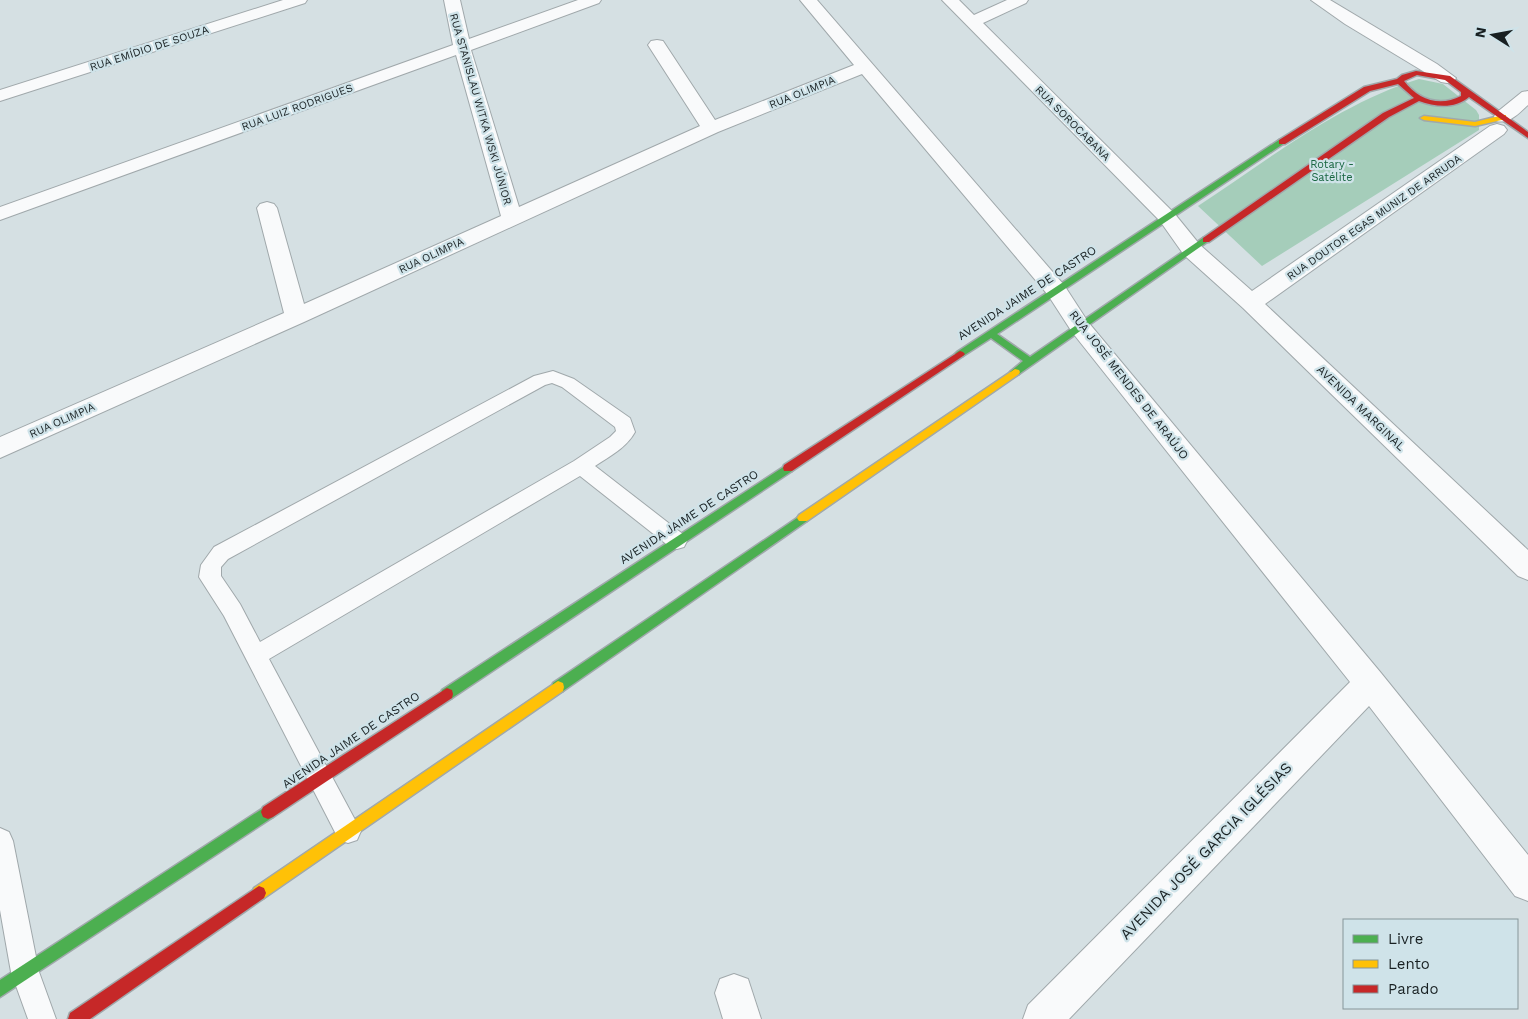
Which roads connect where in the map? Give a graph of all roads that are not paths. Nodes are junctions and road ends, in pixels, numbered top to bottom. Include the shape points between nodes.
1 (299, 0) edge
2 (452, 0) edge
3 (593, 0) edge
4 (808, 0) edge
5 (950, 0) edge
6 (1020, 0) edge
7 (1319, 0) edge
8 (1342, 16) junction
9 (972, 22) junction
10 (656, 45) dead end
11 (462, 48) junction
12 (864, 67) junction
13 (1402, 78) junction
14 (1447, 78) junction
15 (1465, 92) junction
16 (0, 96) edge
17 (1528, 96) edge
18 (1418, 99) junction
19 (1435, 103) junction
20 (1378, 122) junction
21 (1500, 123) junction
22 (1475, 124) junction
23 (711, 128) junction
24 (1528, 136) edge
25 (1528, 143) edge
26 (267, 208) dead end
27 (0, 214) edge
28 (1167, 217) junction
29 (512, 218) junction
30 (1192, 250) junction
31 (1056, 290) junction
32 (1251, 303) junction
33 (296, 317) junction
34 (1080, 327) junction
35 (991, 334) junction
36 (1030, 361) junction
37 (0, 448) edge
38 (581, 466) junction
39 (677, 541) junction
40 (1528, 568) edge
41 (255, 656) junction
42 (1370, 683) junction
43 (320, 778) junction
44 (348, 831) junction
45 (0, 841) edge
46 (1528, 883) edge
47 (25, 972) junction
48 (0, 989) edge
49 (42, 1019) edge
50 (76, 1019) edge
51 (1042, 1019) edge

1 - 16 street, RUA EMÍDIO DE SOUZA
2 - 11 street, RUA STANISLAU WITKA WSKI JÚNIOR
3 - 11 street, RUA LUIZ RODRIGUES
4 - 12 street, RUA JOSÉ MENDES DE ARAÚJO
5 - 9 street, RUA SOROCABANA
6 - 9 street
7 - 8 street
8 - 13 street via 1380,49
8 - 14 street
9 - 28 street, RUA SOROCABANA
10 - 23 street
11 - 27 street, RUA LUIZ RODRIGUES
11 - 29 street, RUA STANISLAU WITKA WSKI JÚNIOR
12 - 23 street, RUA OLIMPIA
12 - 31 street, RUA JOSÉ MENDES DE ARAÚJO
13 - 14 street, AVENIDA JAIME DE CASTRO via 1416,73
13 - 18 street via 1404,90
13 - 28 street, AVENIDA JAIME DE CASTRO via 1367,89
14 - 15 street
15 - 19 street via 1466,97 1455,103
15 - 21 street
17 - 21 street, RUA DOUTOR EGAS MUNIZ DE ARRUDA
18 - 19 street
18 - 20 street
19 - 22 street
20 - 22 street via 1432,118
20 - 30 street
21 - 22 street
21 - 24 street
21 - 25 street
21 - 32 street, RUA DOUTOR EGAS MUNIZ DE ARRUDA
23 - 29 street, RUA OLIMPIA
26 - 33 street
28 - 30 street, RUA SOROCABANA
28 - 31 street, AVENIDA JAIME DE CASTRO
29 - 33 street, RUA OLIMPIA
30 - 32 street, AVENIDA MARGINAL
30 - 34 street
31 - 34 street, RUA JOSÉ MENDES DE ARAÚJO
31 - 35 street, AVENIDA JAIME DE CASTRO
32 - 40 street, AVENIDA MARGINAL
33 - 37 street, RUA OLIMPIA
34 - 36 street
34 - 42 street, RUA JOSÉ MENDES DE ARAÚJO
35 - 36 street
35 - 39 street, AVENIDA JAIME DE CASTRO
36 - 44 street
38 - 39 lane
38 - 41 lane
38 - 41 lane via 618,442 626,432 623,423 568,383 553,377 540,380 221,553 211,565 210,577 232,610
39 - 43 street, AVENIDA JAIME DE CASTRO
41 - 43 lane
42 - 46 street, RUA JOSÉ MENDES DE ARAÚJO
42 - 51 street, AVENIDA JOSÉ GARCIA IGLÉSIAS
43 - 44 lane
43 - 47 street, AVENIDA JAIME DE CASTRO
44 - 50 street
45 - 47 lane
47 - 48 street, AVENIDA JAIME DE CASTRO
47 - 49 lane

